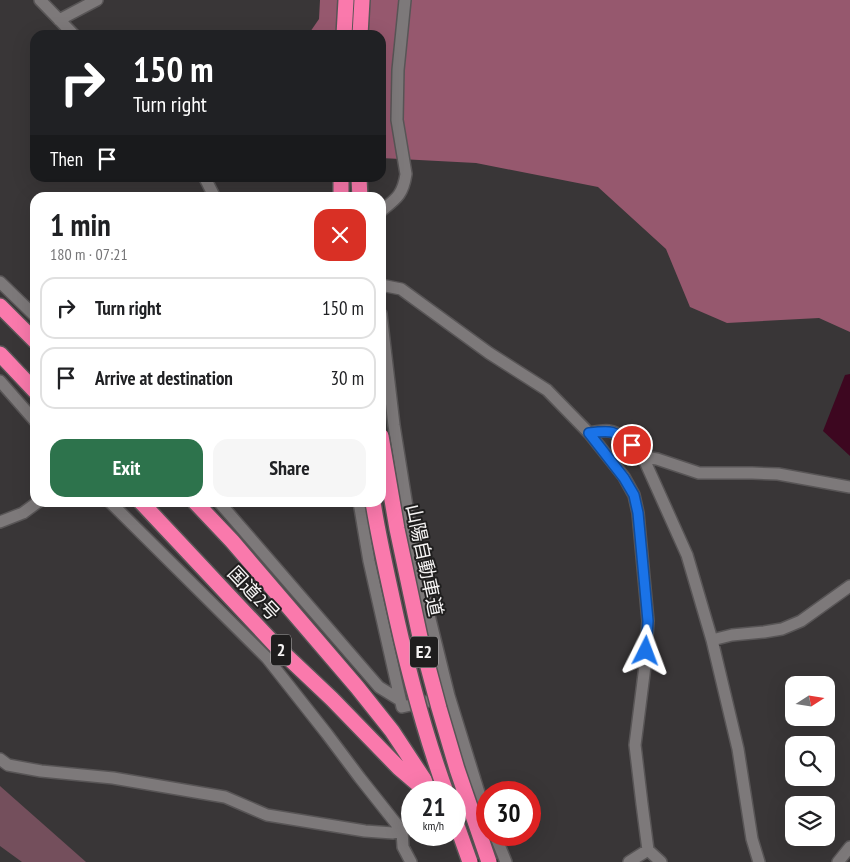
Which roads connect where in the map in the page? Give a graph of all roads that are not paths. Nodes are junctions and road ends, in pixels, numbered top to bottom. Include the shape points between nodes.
1 (40, 0) edge
2 (97, 0) edge
3 (346, 0) edge
4 (362, 0) edge
5 (405, 0) edge
6 (58, 20) junction
7 (69, 30) edge
8 (344, 30) edge
9 (360, 30) edge
10 (386, 207) edge
11 (0, 282) edge
12 (386, 286) edge
13 (0, 306) edge
14 (30, 311) edge
15 (30, 336) edge
16 (0, 354) edge
17 (386, 357) edge
18 (0, 381) edge
19 (30, 386) edge
20 (30, 415) edge
21 (589, 433) junction
22 (643, 457) junction
23 (386, 465) edge
24 (850, 487) edge
25 (31, 507) edge
26 (115, 507) edge
27 (145, 507) edge
28 (200, 507) edge
29 (223, 507) edge
30 (360, 507) edge
31 (374, 507) edge
32 (0, 522) edge
33 (850, 586) edge
34 (712, 640) junction
35 (449, 696) junction
36 (400, 700) junction
37 (0, 759) edge
38 (415, 781) edge
39 (425, 781) edge
40 (443, 781) edge
41 (476, 783) edge
42 (401, 829) edge
43 (401, 830) edge
44 (403, 846) edge
45 (464, 846) edge
46 (466, 846) edge
47 (499, 846) edge
48 (850, 847) edge
49 (648, 850) junction
50 (411, 862) edge
51 (470, 862) edge
52 (476, 862) edge
53 (489, 862) edge
54 (506, 862) edge
55 (629, 862) edge
56 (661, 862) edge
57 (759, 862) edge
58 (838, 862) edge

1 - 6 street
2 - 6 street
3 - 8 highway
4 - 9 highway
5 - 10 street via 397,120 406,174 398,197
6 - 7 street
11 - 14 street
12 - 21 street via 400,289 489,353 538,383
13 - 15 highway
16 - 19 highway
17 - 35 street via 408,513
18 - 20 street
21 - 22 street via 608,430 620,435
21 - 49 street via 624,478 634,495 638,513 648,621 636,745
22 - 24 street via 699,473 778,474
22 - 34 street via 687,555
23 - 53 highway, 山陽自動車道 / E2, bridge via 420,637 438,708
25 - 32 street
26 - 42 street via 267,658
27 - 38 highway, 国道2号 / 2 via 277,647
28 - 39 highway, 国道2号 / 2 via 357,687 392,731
29 - 36 street via 379,687
30 - 36 street
31 - 40 highway, 山陽自動車道 / E2, bridge via 402,641
33 - 34 street via 801,621 782,629
34 - 57 street via 738,749 752,839
35 - 36 street via 402,707
35 - 41 street
37 - 43 street via 8,765 41,771 113,778 224,797 267,816 365,831 394,833
44 - 50 street
45 - 51 highway, bridge
46 - 52 highway
47 - 54 street
48 - 58 street
49 - 55 street
49 - 56 street

